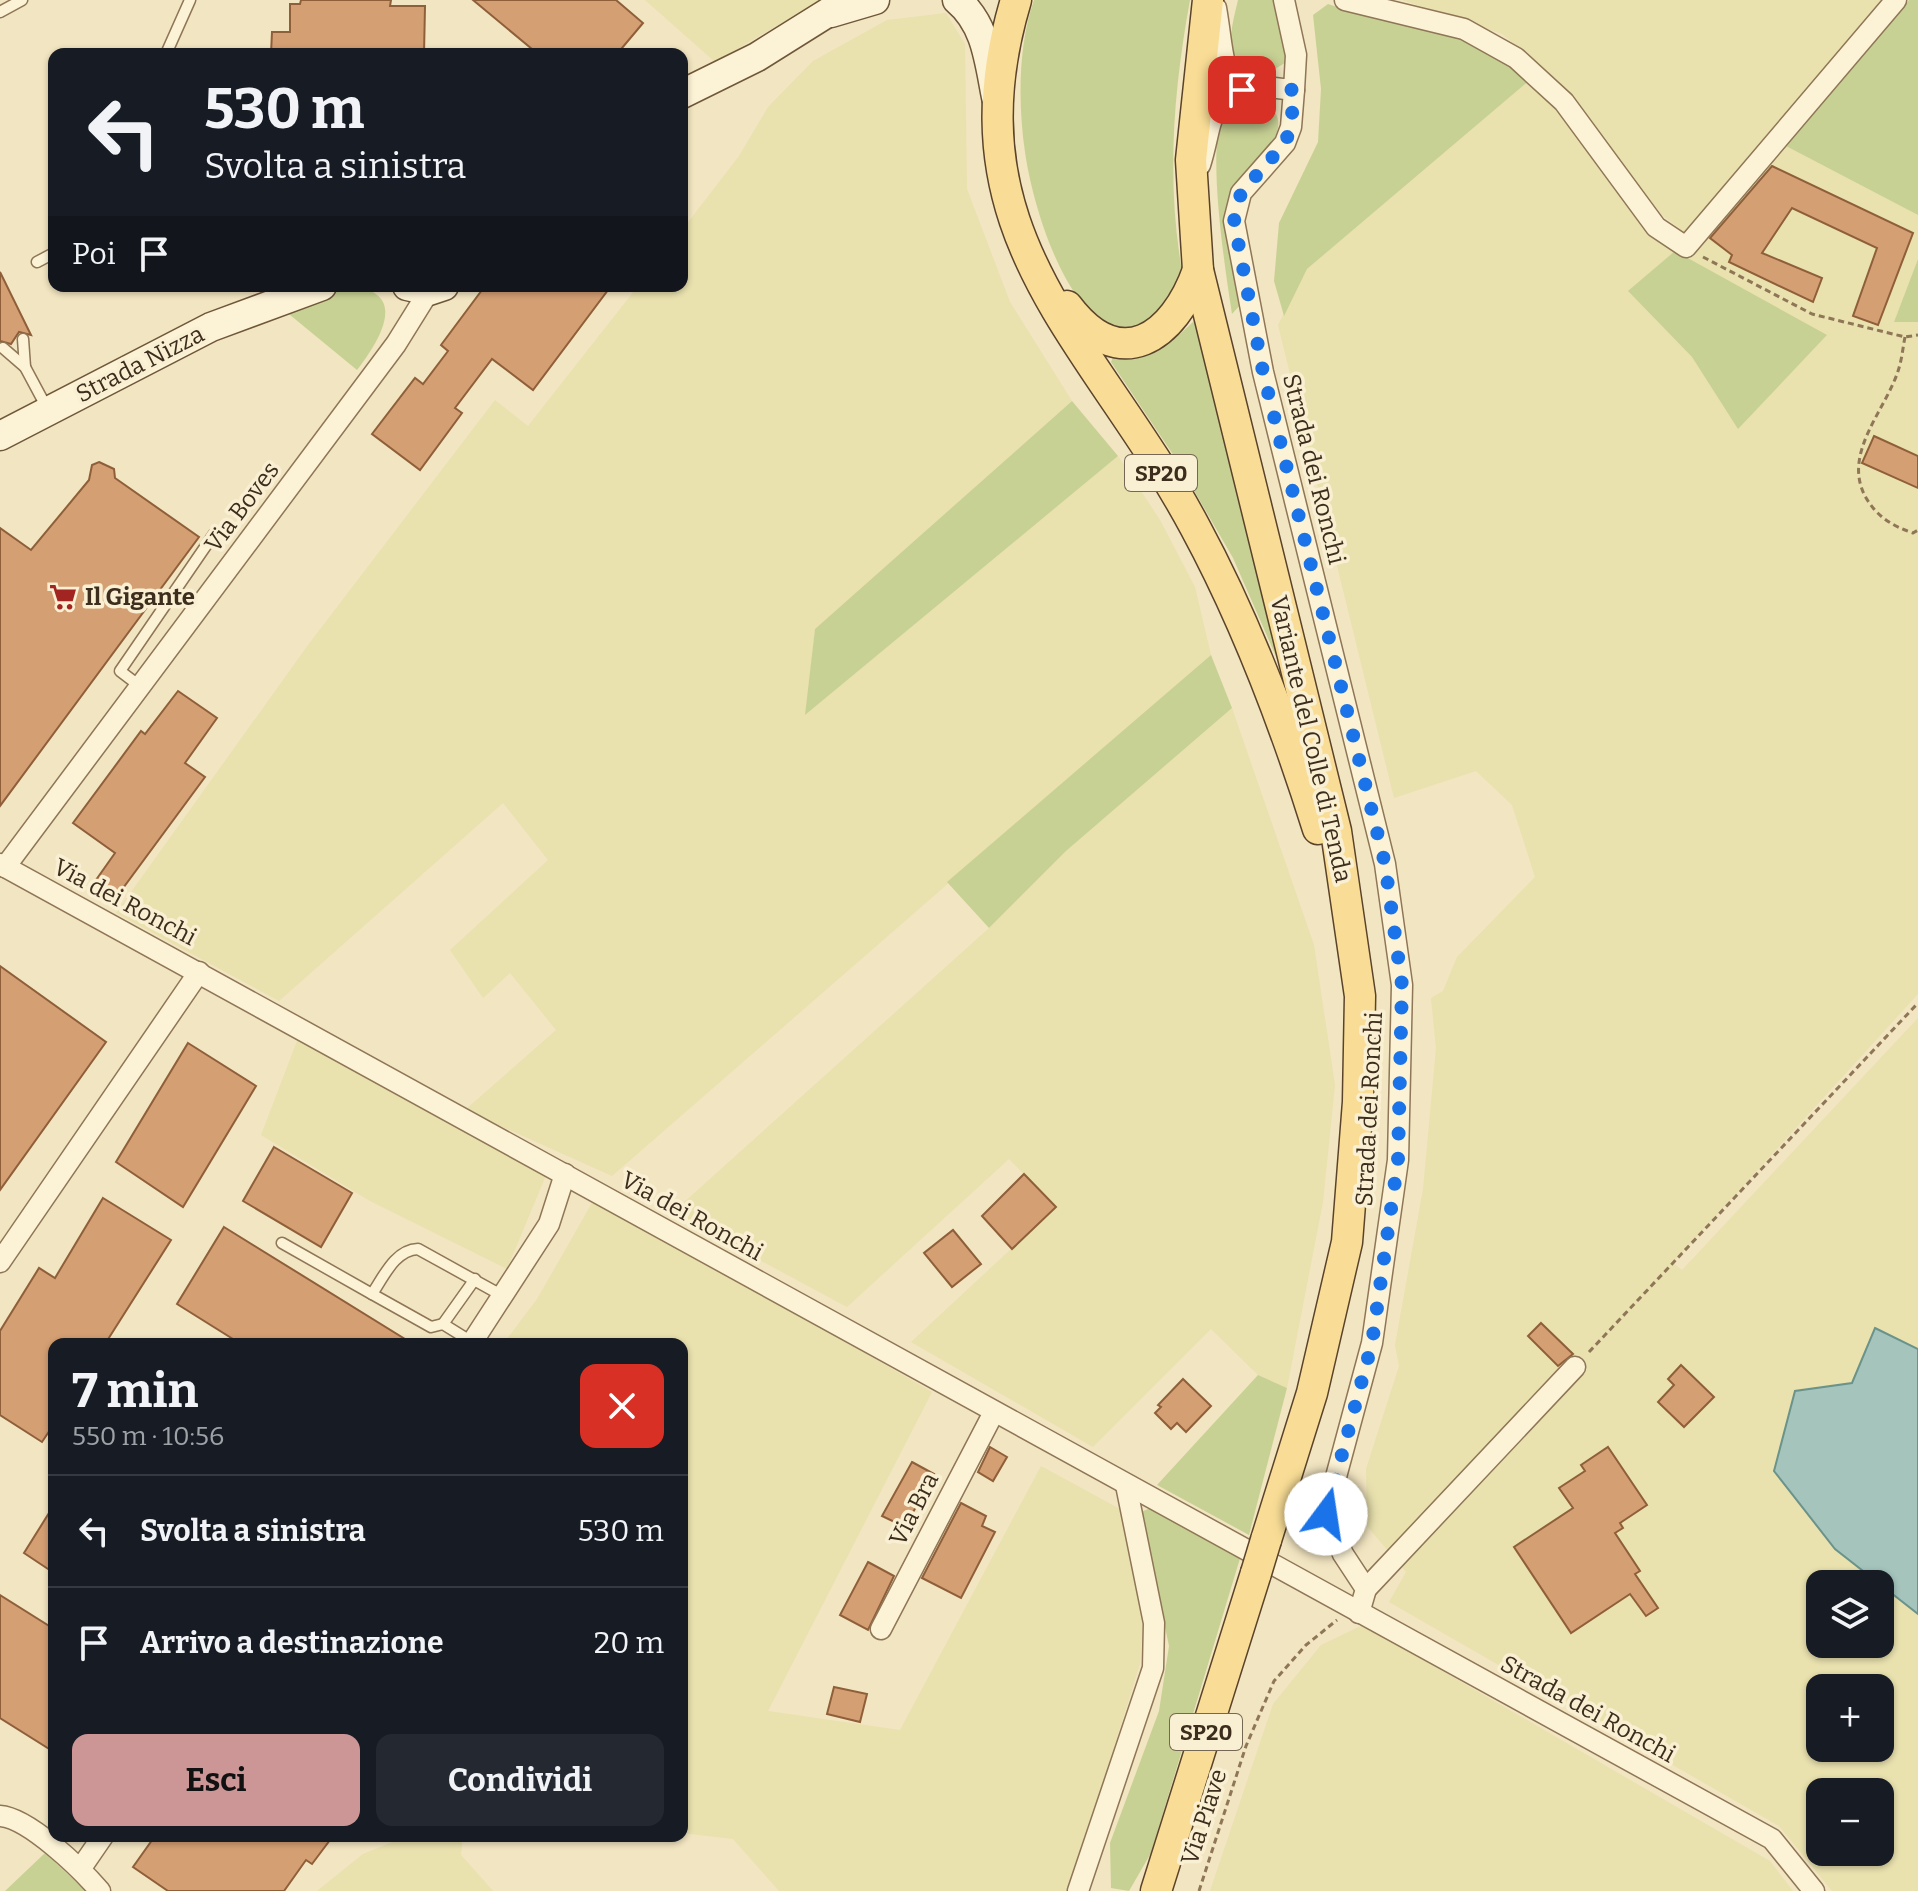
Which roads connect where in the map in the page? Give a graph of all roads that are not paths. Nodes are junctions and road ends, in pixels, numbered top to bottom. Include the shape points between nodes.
1 (22, 0) edge
2 (190, 0) edge
3 (875, 0) edge
4 (957, 0) edge
5 (1016, 0) edge
6 (1211, 0) edge
7 (1284, 0) edge
8 (1345, 0) edge
9 (1896, 0) edge
10 (837, 7) edge
11 (0, 12) edge
12 (169, 48) edge
13 (1253, 86) junction
14 (1294, 90) junction
15 (688, 91) edge
16 (997, 104) junction
17 (1193, 185) junction
18 (1022, 243) junction
19 (48, 256) edge
20 (37, 262) dead end
21 (1198, 270) junction
22 (425, 292) edge
23 (296, 293) edge
24 (23, 339) dead end
25 (3, 348) dead end
26 (25, 367) junction
27 (48, 411) junction
28 (0, 436) edge
29 (214, 534) dead end
30 (141, 687) junction
31 (3, 865) edge
32 (1355, 949) junction
33 (199, 972) junction
34 (565, 1174) junction
35 (282, 1243) dead end
36 (0, 1262) edge
37 (475, 1279) junction
38 (372, 1294) junction
39 (504, 1297) junction
40 (443, 1324) junction
41 (464, 1338) edge
42 (475, 1338) edge
43 (1575, 1367) road end
44 (994, 1412) junction
45 (1126, 1485) junction
46 (1366, 1589) junction
47 (1359, 1613) junction
48 (881, 1629) dead end
49 (0, 1816) edge
50 (99, 1842) edge
51 (81, 1868) junction
52 (100, 1891) edge
53 (1078, 1891) edge
54 (1156, 1891) edge
55 (1814, 1891) edge

1 - 11 lane
2 - 12 lane
3 - 10 street
4 - 16 street via 977,23
5 - 16 main road, SP20
6 - 13 street via 1221,60
6 - 17 main road, Variante del Colle di Tenda / SP20 via 1191,160
7 - 14 street, Strada dei Ronchi via 1296,55
8 - 9 street via 1464,29 1516,58 1564,102 1656,227 1686,247
10 - 15 street via 757,57
13 - 14 street
13 - 17 street via 1227,96 1212,111
14 - 46 street, Strada dei Ronchi via 1285,143 1241,193 1234,221 1263,372 1385,864 1402,985 1398,1160 1372,1343 1326,1514
16 - 18 main road, SP20 via 999,163
17 - 21 main road, Variante del Colle di Tenda / SP20
18 - 21 main road, SP20 via 1073,315 1108,341 1143,339 1166,326 1188,298
18 - 32 main road, SP20 via 1062,323 1194,525 1260,659
19 - 20 lane
21 - 32 main road, Variante del Colle di Tenda / SP20 via 1336,831
22 - 30 street, Via Boves via 396,344
23 - 27 street, Strada Nizza via 211,327
24 - 26 lane
25 - 26 lane
26 - 27 lane
27 - 28 street, Strada Nizza
29 - 30 lane via 120,671
30 - 31 street, Via Boves
31 - 33 street, Via dei Ronchi
32 - 54 main road, Variante del Colle di Tenda / SP20, bridge via 1360,996 1358,1102 1347,1242 1312,1393
33 - 34 street, Via dei Ronchi
33 - 36 street
34 - 39 street via 549,1224
34 - 44 street, Via dei Ronchi
35 - 38 lane
37 - 38 lane via 418,1249 406,1250
37 - 39 lane
37 - 40 lane
38 - 40 lane via 431,1327
39 - 42 street
40 - 41 lane
43 - 46 street
44 - 45 street, Via dei Ronchi
44 - 48 street, Via Bra
45 - 47 street, Via dei Ronchi
45 - 53 street via 1154,1623 1153,1668
46 - 47 street
47 - 55 street, Strada dei Ronchi via 1772,1839
49 - 51 street via 21,1823
50 - 51 street
51 - 52 street

